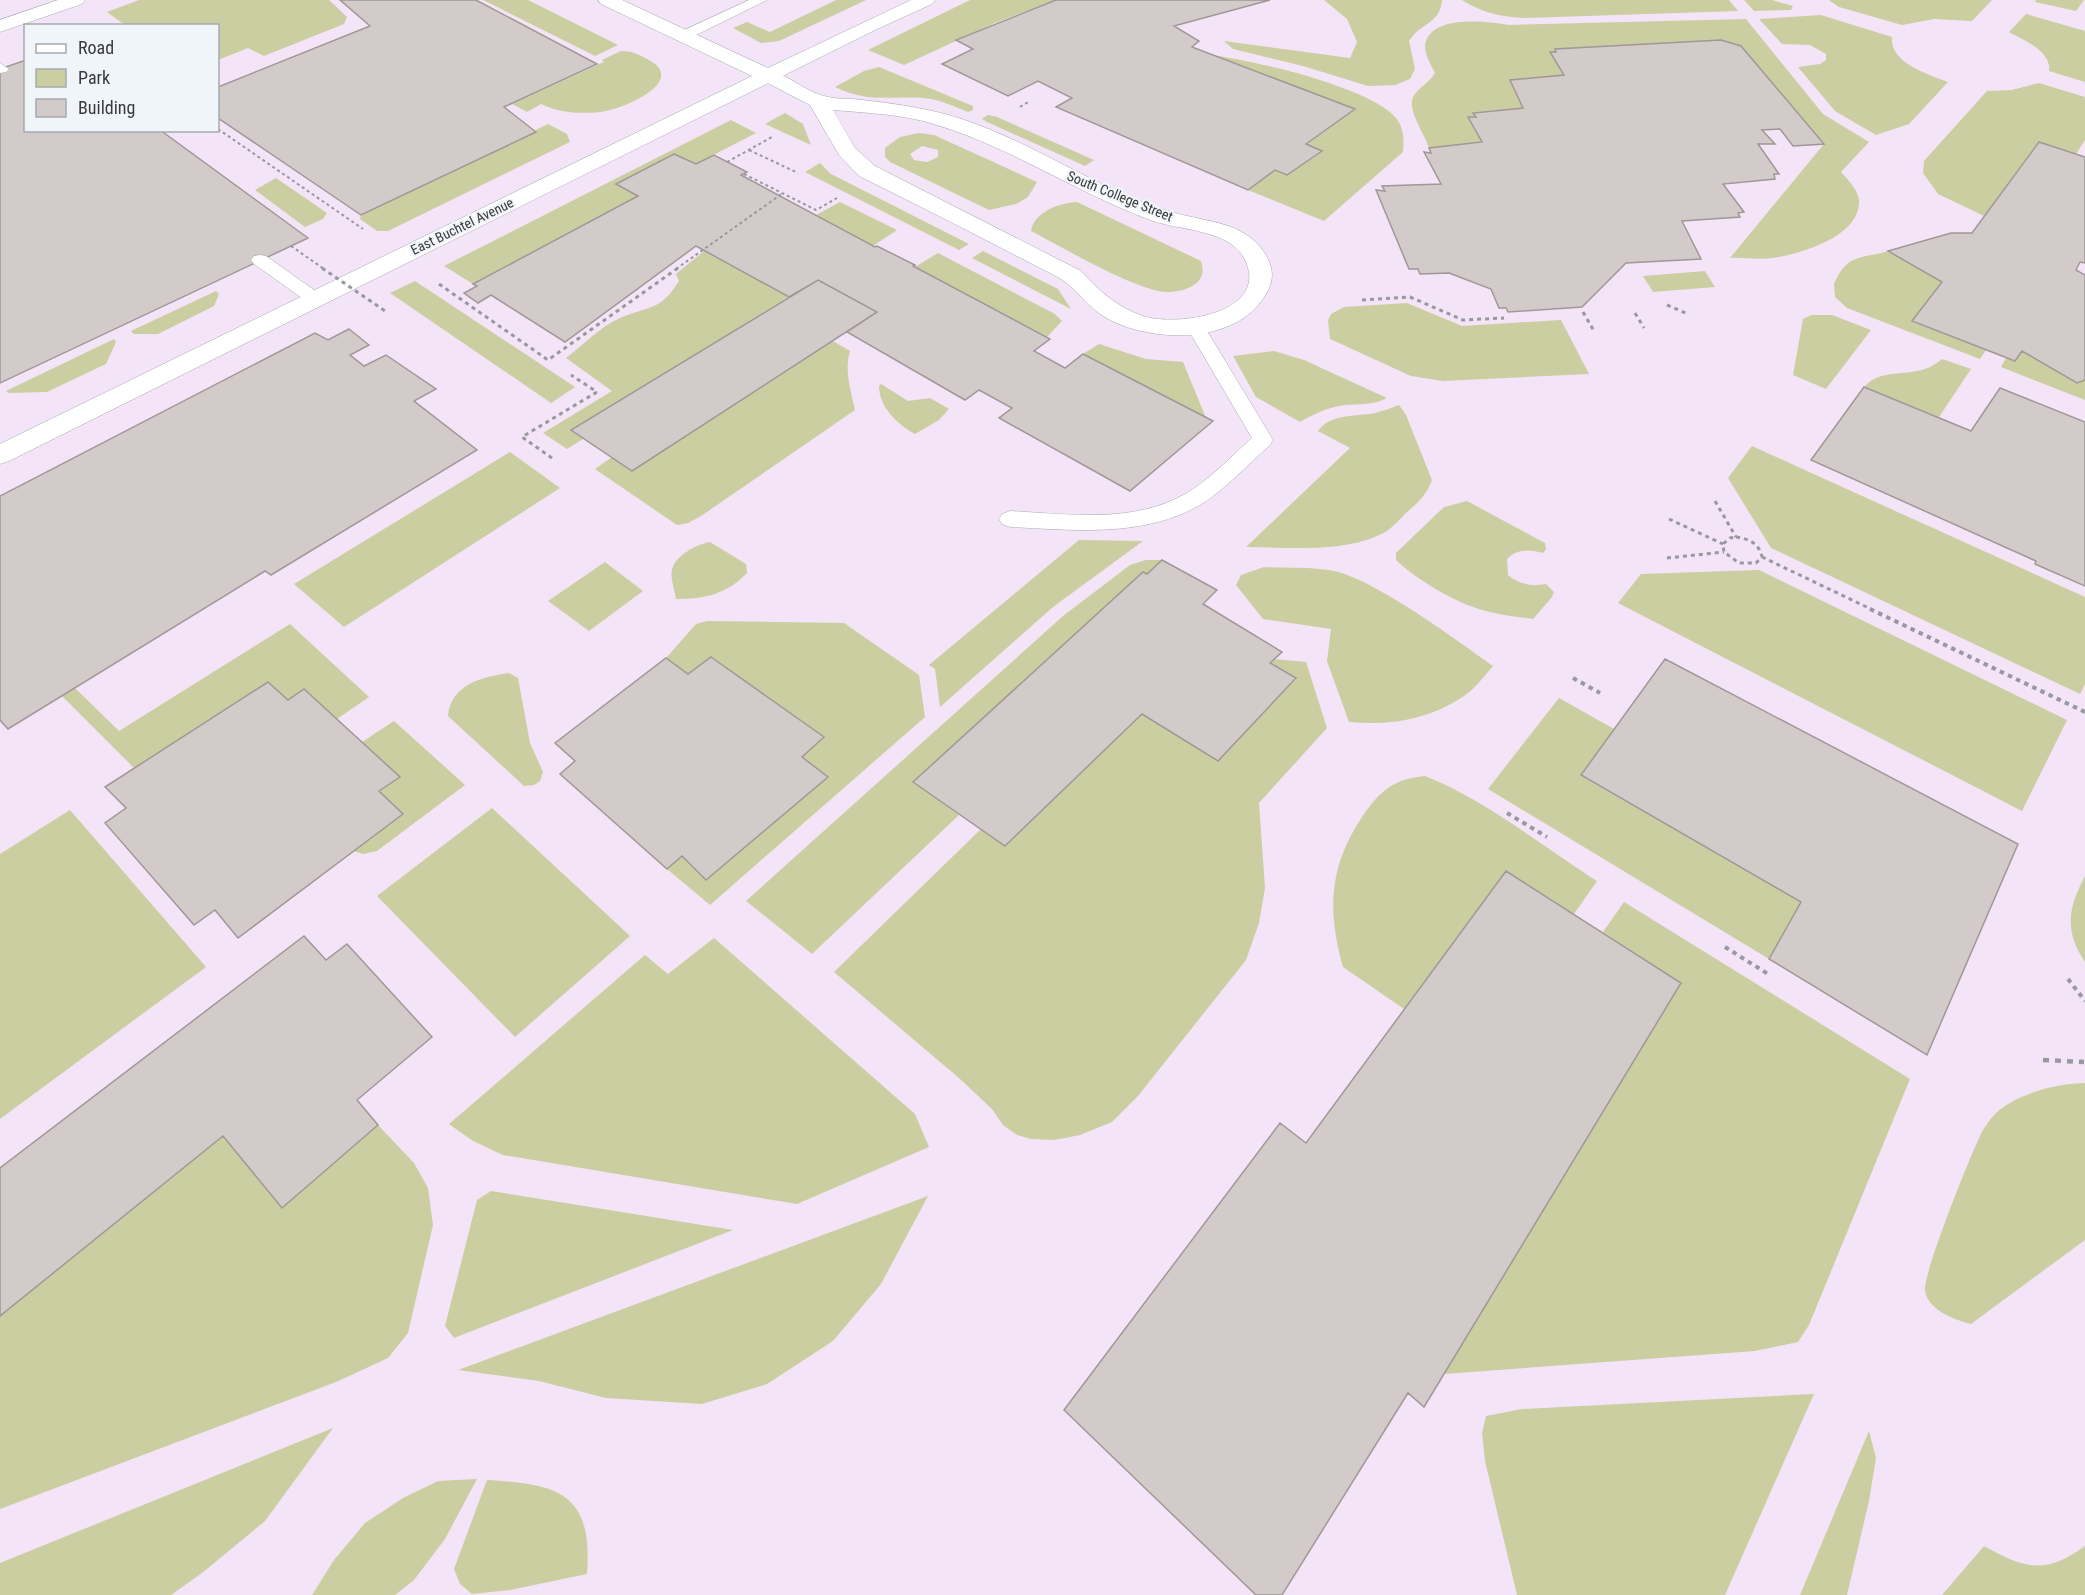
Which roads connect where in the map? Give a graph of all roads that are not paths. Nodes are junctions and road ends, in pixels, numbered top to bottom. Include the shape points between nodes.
1 (76, 0) edge
2 (760, 0) edge
3 (926, 0) edge
4 (611, 1) edge
5 (0, 27) edge
6 (683, 36) junction
7 (769, 76) junction
8 (818, 101) junction
9 (260, 260) dead end
10 (315, 299) junction
11 (1195, 326) junction
12 (0, 454) edge
13 (1010, 519) dead end

1 - 5 street
2 - 6 lane
3 - 7 street, East Buchtel Avenue
4 - 6 street, South College Street
6 - 7 street, South College Street
7 - 8 street, South College Street
7 - 10 street, East Buchtel Avenue
8 - 11 street, South College Street via 846,151 867,171 1073,276 1089,294 1124,316 1142,324 1170,328
8 - 11 street, South College Street via 901,109 952,123 1165,217 1221,231 1245,244 1262,275 1259,287 1249,302 1232,315
9 - 10 lane
10 - 12 street, East Buchtel Avenue
11 - 13 lane via 1263,440 1195,498 1165,513 1132,520

